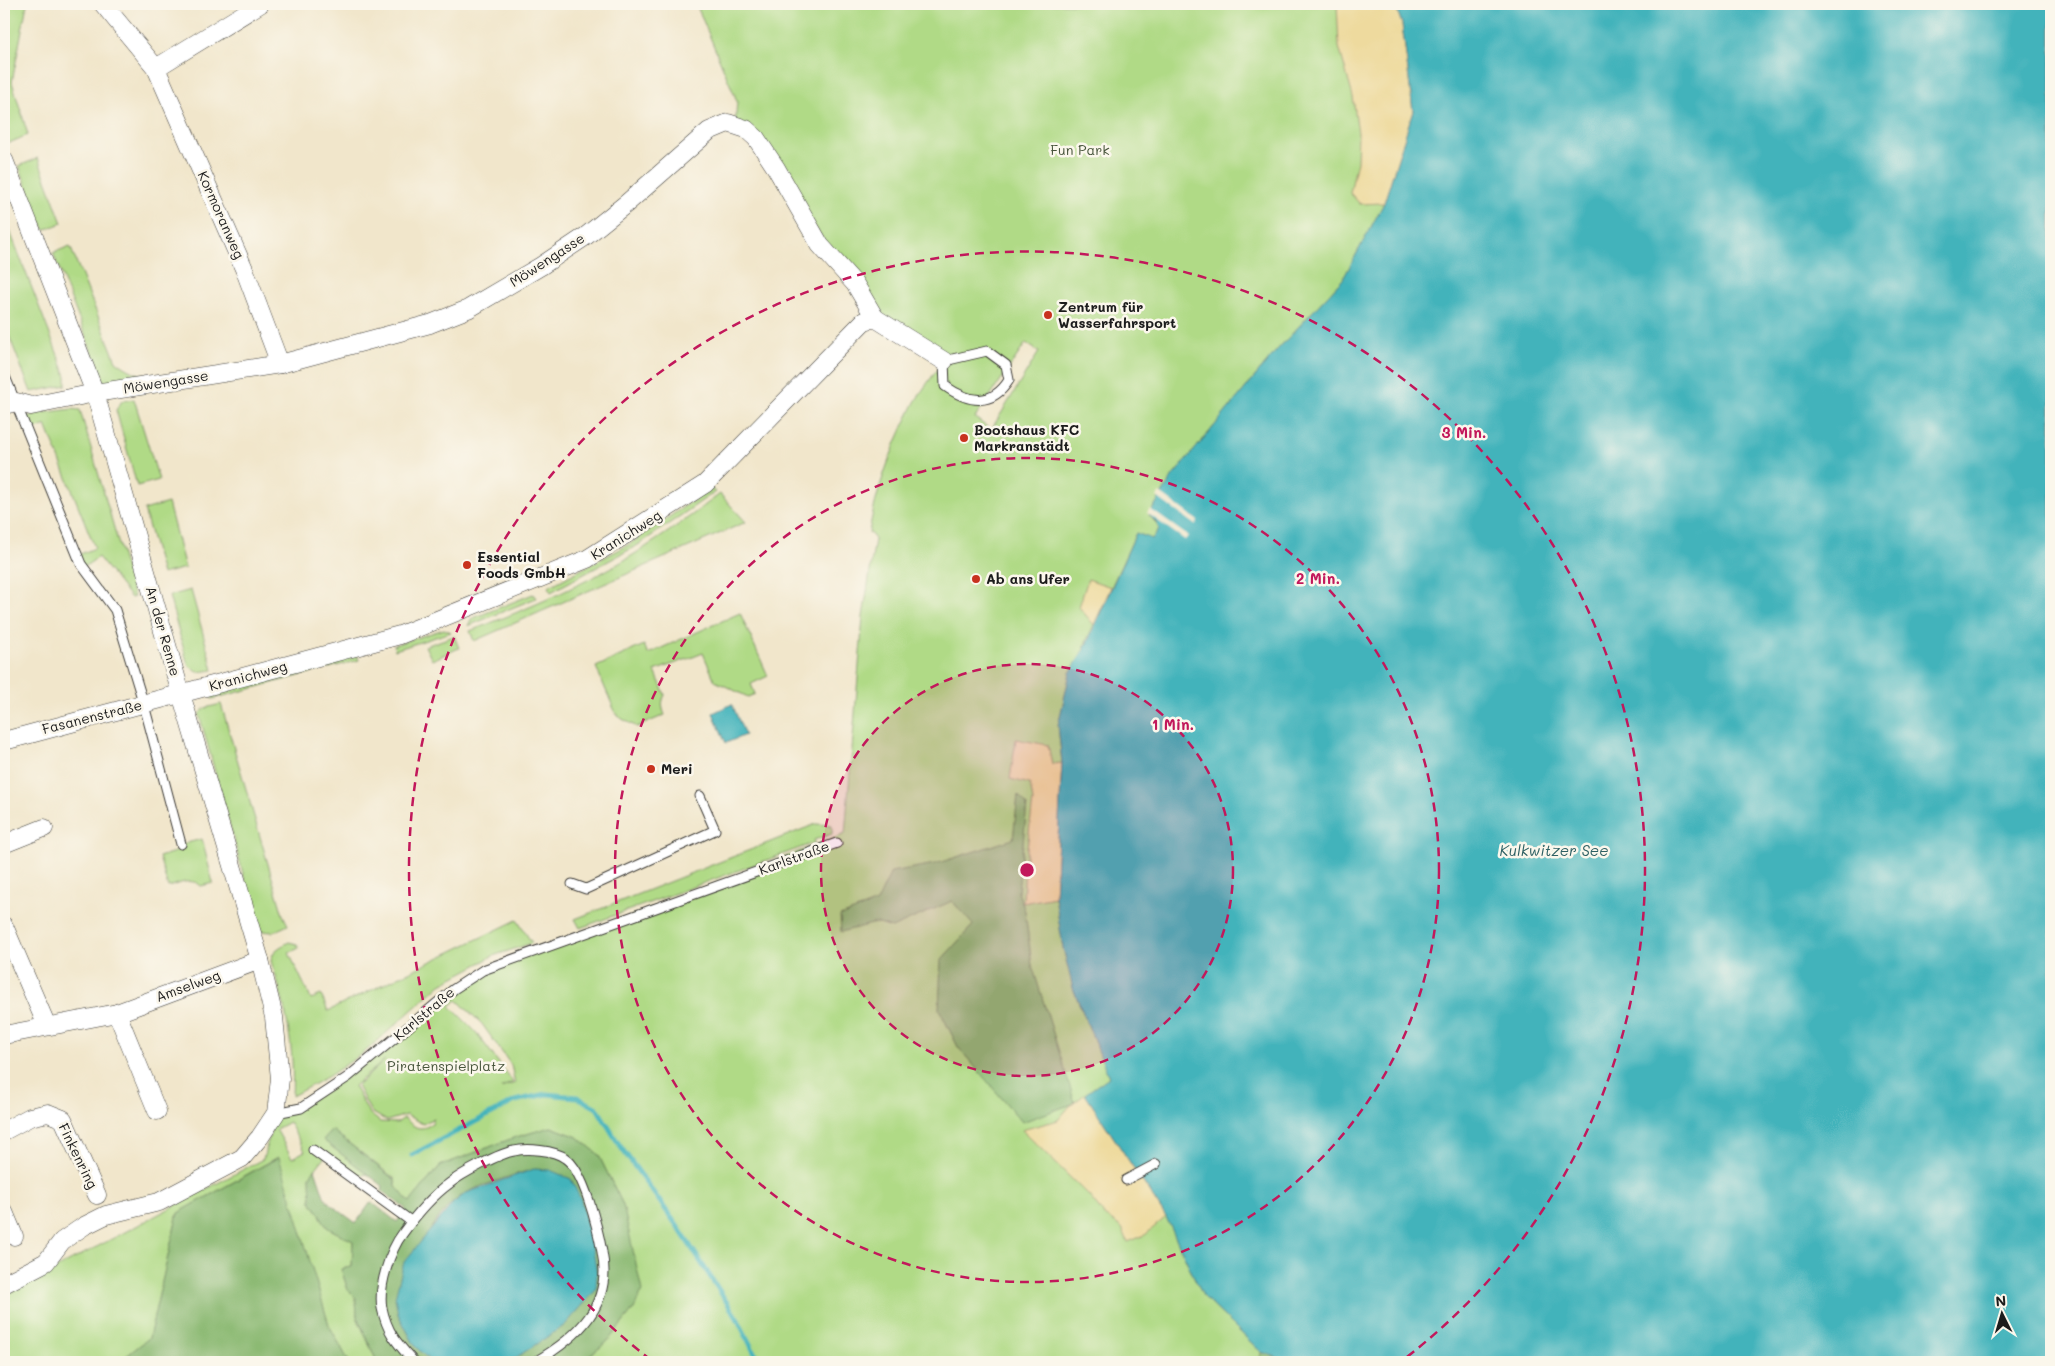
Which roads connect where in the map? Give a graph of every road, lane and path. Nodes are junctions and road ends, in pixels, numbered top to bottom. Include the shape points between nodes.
1 (104, 4) edge
2 (260, 4) edge
3 (156, 68) junction
4 (4, 160) edge
5 (875, 318) junction
6 (944, 361) junction
7 (280, 364) junction
8 (4, 374) edge
9 (95, 393) junction
10 (10, 404) edge
11 (181, 694) junction
12 (144, 705) junction
13 (4, 741) edge
14 (700, 796) dead end
15 (44, 828) dead end
16 (837, 843) dead end
17 (4, 844) edge
18 (181, 844) dead end
19 (572, 884) dead end
20 (5, 933) edge
21 (260, 960) junction
22 (117, 1013) junction
23 (47, 1026) junction
24 (4, 1035) edge
25 (157, 1111) dead end
26 (276, 1113) junction
27 (4, 1131) edge
28 (313, 1150) dead end
29 (1156, 1164) dead end
30 (1126, 1180) dead end
31 (97, 1195) dead end
32 (4, 1212) edge
33 (412, 1222) junction
34 (14, 1236) dead end
35 (4, 1284) edge
36 (414, 1362) edge
37 (536, 1362) edge

1 - 3 street
2 - 3 street
3 - 7 street, Kormoranweg via 245,271
4 - 9 street, An der Renne
5 - 6 street
5 - 7 street, Möwengasse via 855,284 820,246 756,138 746,129 728,124 709,130 586,236 468,309 430,324
5 - 11 street, Kranichweg via 864,320 705,484 587,559 400,635
6 - 6 lane via 945,386 960,396 974,400 991,397 1002,391 1009,380 1006,365 987,352
7 - 9 street, Möwengasse
8 - 10 lane
9 - 10 street, Möwengasse via 31,406
9 - 11 street, An der Renne
10 - 12 lane via 81,564 115,610
11 - 12 street, Fasanenstraße
11 - 21 street, An der Renne
12 - 13 street, Fasanenstraße
12 - 18 lane
14 - 19 lane via 715,830 586,889
15 - 17 street
16 - 26 lane, Karlstraße via 483,970 454,988 348,1077 301,1108
20 - 23 street
21 - 22 street, Amselweg
21 - 26 street, An der Renne via 278,1046 280,1079
22 - 23 street, Amselweg
22 - 25 street
23 - 24 street, Amselweg
26 - 35 street via 242,1158 159,1202 106,1215 84,1226 62,1241 46,1262
27 - 31 street, Finkenring via 30,1117 48,1113 63,1119
28 - 33 lane
29 - 30 lane
32 - 34 street
33 - 36 lane via 402,1234 388,1263 382,1285 382,1307 393,1339
33 - 37 lane via 450,1183 513,1150 545,1150 566,1158 581,1179 590,1206 606,1269 604,1288 598,1304 574,1335

